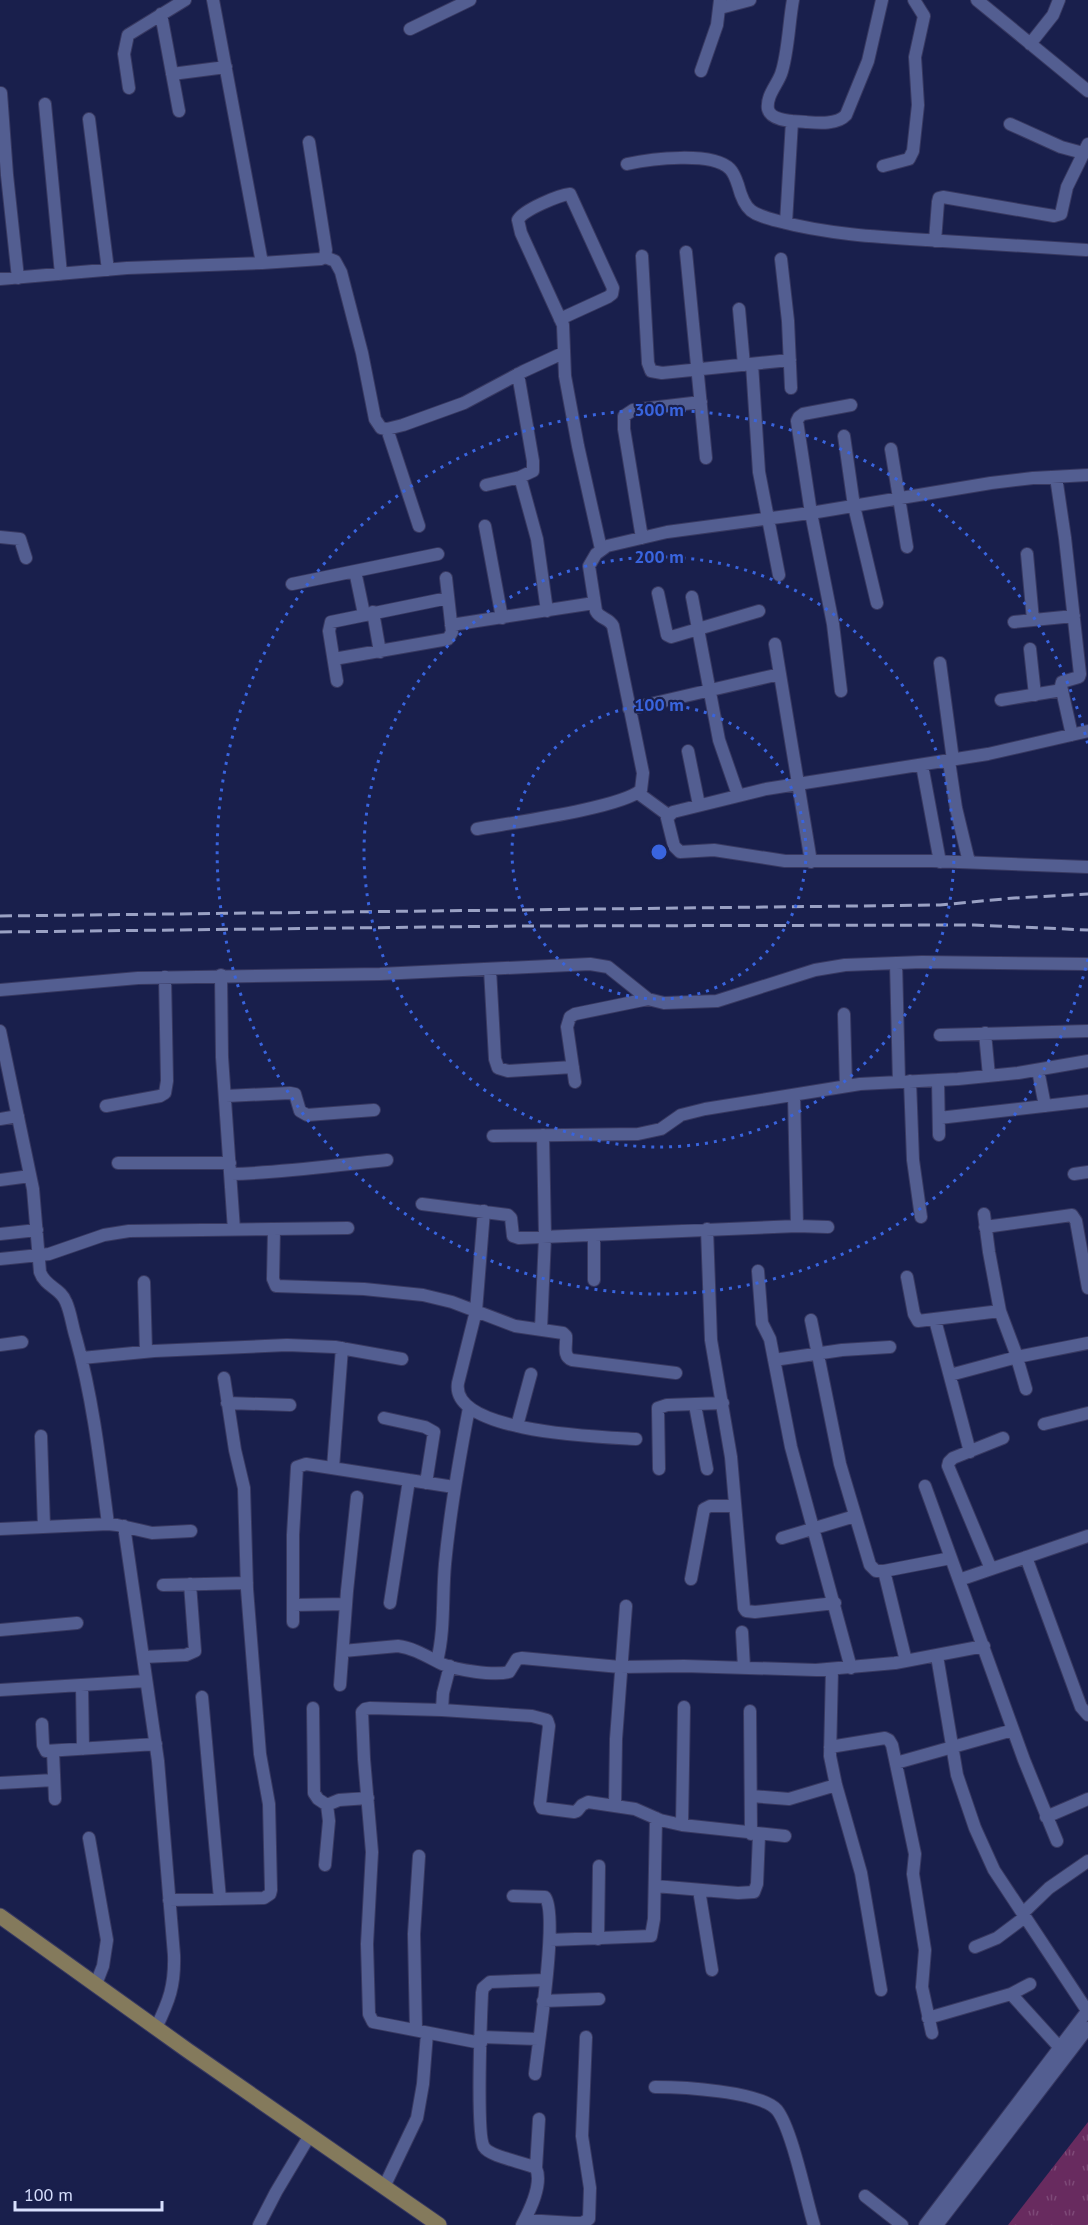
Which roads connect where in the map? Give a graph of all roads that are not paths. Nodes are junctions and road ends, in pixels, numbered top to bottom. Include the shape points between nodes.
1 (185, 0) edge
2 (213, 0) edge
3 (470, 0) edge
4 (750, 0) edge
5 (793, 0) edge
6 (882, 0) edge
7 (914, 0) edge
8 (976, 0) edge
9 (1059, 0) edge
10 (720, 4) edge
11 (160, 14) junction
12 (410, 29) dead end
13 (1030, 44) junction
14 (226, 66) junction
15 (701, 71) dead end
16 (172, 74) junction
17 (129, 88) dead end
18 (1088, 91) edge
19 (1, 93) edge
20 (45, 104) dead end
21 (179, 111) dead end
22 (89, 119) dead end
23 (792, 121) junction
24 (1010, 124) dead end
25 (309, 142) dead end
26 (1086, 149) edge
27 (627, 164) dead end
28 (883, 166) dead end
29 (786, 223) junction
30 (935, 241) junction
31 (1086, 250) dead end
32 (686, 252) dead end
33 (325, 256) junction
34 (642, 256) dead end
35 (781, 259) dead end
36 (262, 263) junction
37 (108, 270) junction
38 (61, 274) junction
39 (18, 278) junction
40 (0, 279) edge
41 (739, 309) dead end
42 (560, 319) junction
43 (563, 353) junction
44 (790, 360) junction
45 (748, 364) junction
46 (698, 369) junction
47 (518, 374) junction
48 (791, 388) dead end
49 (701, 402) junction
50 (851, 405) dead end
51 (387, 429) junction
52 (844, 436) dead end
53 (891, 449) dead end
54 (706, 458) dead end
55 (1088, 475) edge
56 (520, 477) junction
57 (1056, 477) junction
58 (486, 485) dead end
59 (899, 499) junction
60 (854, 506) junction
61 (811, 513) junction
62 (767, 520) junction
63 (419, 526) dead end
64 (485, 526) dead end
65 (0, 537) edge
66 (642, 537) junction
67 (907, 547) dead end
68 (601, 549) junction
69 (438, 554) dead end
70 (1027, 554) dead end
71 (26, 558) dead end
72 (355, 571) junction
73 (779, 575) dead end
74 (446, 578) dead end
75 (292, 584) dead end
76 (658, 592) dead end
77 (692, 597) dead end
78 (448, 598) junction
79 (594, 603) junction
80 (877, 603) dead end
81 (547, 611) junction
82 (759, 611) dead end
83 (369, 613) junction
84 (1074, 616) junction
85 (502, 618) junction
86 (1033, 620) junction
87 (1014, 622) dead end
88 (451, 625) junction
89 (698, 629) junction
90 (775, 644) dead end
91 (1030, 649) dead end
92 (380, 652) junction
93 (334, 659) junction
94 (940, 663) dead end
95 (780, 674) junction
96 (337, 681) dead end
97 (709, 690) junction
98 (841, 690) dead end
99 (1062, 690) junction
100 (1035, 695) junction
101 (1001, 700) dead end
102 (629, 709) junction
103 (1088, 731) edge
104 (1072, 735) junction
105 (688, 752) dead end
106 (951, 761) junction
107 (922, 765) junction
108 (798, 783) junction
109 (638, 793) junction
110 (738, 795) junction
111 (699, 805) junction
112 (668, 815) junction
113 (477, 829) dead end
114 (811, 862) junction
115 (939, 862) junction
116 (969, 862) junction
117 (1088, 867) edge
118 (896, 963) junction
119 (1088, 964) edge
120 (490, 969) junction
121 (221, 975) junction
122 (165, 977) junction
123 (0, 990) edge
124 (648, 999) junction
125 (844, 1014) dead end
126 (0, 1031) edge
127 (1088, 1031) edge
128 (985, 1033) junction
129 (940, 1035) dead end
130 (1088, 1061) edge
131 (573, 1067) junction
132 (1038, 1070) junction
133 (989, 1076) junction
134 (938, 1080) junction
135 (575, 1082) dead end
136 (905, 1082) junction
137 (846, 1086) junction
138 (794, 1095) junction
139 (226, 1096) junction
140 (1088, 1101) edge
141 (106, 1106) dead end
142 (1044, 1106) junction
143 (374, 1110) dead end
144 (18, 1116) junction
145 (939, 1118) junction
146 (0, 1119) edge
147 (543, 1135) junction
148 (939, 1135) dead end
149 (493, 1136) dead end
150 (387, 1160) dead end
151 (118, 1163) dead end
152 (230, 1168) junction
153 (1088, 1172) edge
154 (1074, 1174) dead end
155 (30, 1176) junction
156 (0, 1180) edge
157 (422, 1204) dead end
158 (484, 1211) junction
159 (984, 1214) dead end
160 (921, 1217) dead end
161 (797, 1226) junction
162 (828, 1227) dead end
163 (985, 1227) junction
164 (348, 1228) dead end
165 (707, 1229) junction
166 (37, 1230) junction
167 (234, 1230) junction
168 (274, 1230) junction
169 (0, 1234) edge
170 (594, 1235) junction
171 (545, 1237) junction
172 (40, 1256) junction
173 (0, 1259) edge
174 (758, 1271) dead end
175 (907, 1277) dead end
176 (594, 1280) dead end
177 (144, 1282) dead end
178 (1088, 1288) edge
179 (476, 1311) junction
180 (1000, 1311) junction
181 (811, 1320) dead end
182 (936, 1320) junction
183 (541, 1329) junction
184 (22, 1342) dead end
185 (1088, 1343) edge
186 (0, 1345) edge
187 (890, 1347) dead end
188 (342, 1348) junction
189 (146, 1351) junction
190 (818, 1354) junction
191 (82, 1358) junction
192 (1017, 1358) junction
193 (402, 1359) dead end
194 (774, 1360) junction
195 (676, 1373) dead end
196 (531, 1374) dead end
197 (950, 1375) junction
198 (224, 1378) dead end
199 (1026, 1389) dead end
200 (227, 1403) junction
201 (723, 1403) junction
202 (290, 1405) dead end
203 (695, 1405) junction
204 (469, 1408) junction
205 (1088, 1413) edge
206 (384, 1418) dead end
207 (1044, 1424) dead end
208 (517, 1426) junction
209 (41, 1436) dead end
210 (1003, 1438) dead end
211 (636, 1439) dead end
212 (970, 1452) junction
213 (333, 1468) junction
214 (659, 1469) dead end
215 (707, 1469) dead end
216 (409, 1480) junction
217 (426, 1483) junction
218 (925, 1486) dead end
219 (454, 1487) junction
220 (357, 1497) dead end
221 (735, 1506) junction
222 (855, 1516) junction
223 (108, 1524) junction
224 (124, 1526) junction
225 (44, 1527) junction
226 (0, 1528) edge
227 (813, 1529) junction
228 (191, 1531) dead end
229 (1088, 1536) edge
230 (782, 1538) dead end
231 (1026, 1557) junction
232 (951, 1558) junction
233 (991, 1569) junction
234 (884, 1571) junction
235 (691, 1579) dead end
236 (959, 1580) junction
237 (247, 1582) junction
238 (190, 1584) junction
239 (163, 1585) dead end
240 (390, 1603) dead end
241 (835, 1603) junction
242 (346, 1604) junction
243 (293, 1605) junction
244 (626, 1606) dead end
245 (293, 1622) dead end
246 (77, 1623) dead end
247 (0, 1630) edge
248 (742, 1632) dead end
249 (984, 1646) junction
250 (343, 1651) junction
251 (937, 1656) junction
252 (143, 1657) junction
253 (437, 1661) junction
254 (906, 1661) junction
255 (450, 1666) junction
256 (620, 1667) junction
257 (744, 1667) junction
258 (851, 1668) junction
259 (832, 1669) junction
260 (147, 1681) junction
261 (340, 1684) dead end
262 (82, 1685) junction
263 (0, 1690) edge
264 (202, 1697) dead end
265 (684, 1707) dead end
266 (313, 1708) dead end
267 (442, 1710) junction
268 (750, 1711) dead end
269 (1088, 1715) edge
270 (42, 1724) dead end
271 (1013, 1730) junction
272 (156, 1744) junction
273 (830, 1747) junction
274 (952, 1747) junction
275 (83, 1749) junction
276 (53, 1751) junction
277 (896, 1762) junction
278 (54, 1780) junction
279 (0, 1783) edge
280 (836, 1785) junction
281 (751, 1796) junction
282 (368, 1798) junction
283 (55, 1799) dead end
284 (1088, 1799) edge
285 (327, 1805) junction
286 (615, 1806) junction
287 (1046, 1817) junction
288 (656, 1818) junction
289 (681, 1825) junction
290 (755, 1834) junction
291 (785, 1836) dead end
292 (89, 1838) dead end
293 (1057, 1841) dead end
294 (419, 1856) dead end
295 (1088, 1861) edge
296 (325, 1865) dead end
297 (599, 1866) dead end
298 (655, 1886) junction
299 (699, 1890) junction
300 (513, 1896) dead end
301 (220, 1899) junction
302 (170, 1900) junction
303 (1024, 1915) junction
304 (0, 1916) edge
305 (598, 1939) junction
306 (550, 1940) junction
307 (975, 1947) dead end
308 (712, 1970) dead end
309 (546, 1980) junction
310 (96, 1984) junction
311 (1030, 1984) dead end
312 (881, 1990) dead end
313 (1011, 1994) junction
314 (599, 1999) dead end
315 (543, 2001) junction
316 (1088, 2011) edge
317 (928, 2018) junction
318 (156, 2028) junction
319 (1088, 2028) edge
320 (422, 2031) junction
321 (932, 2033) dead end
322 (586, 2037) dead end
323 (538, 2039) junction
324 (482, 2040) junction
325 (1061, 2049) junction
326 (535, 2074) dead end
327 (656, 2087) dead end
328 (539, 2119) dead end
329 (310, 2136) junction
330 (536, 2168) junction
331 (384, 2187) junction
332 (865, 2196) dead end
333 (523, 2222) edge
334 (590, 2222) edge
335 (259, 2225) edge
336 (439, 2225) edge
337 (814, 2225) edge
338 (902, 2225) edge
339 (925, 2225) edge
340 (937, 2225) edge

1 - 11 street
2 - 14 street
3 - 12 street
4 - 10 street
5 - 23 street via 782,73 771,93 768,109 774,116
6 - 23 street via 868,61 846,115 833,122
7 - 28 street via 924,16 915,57 918,105 914,151 909,159
8 - 13 street
9 - 13 street via 1053,15
10 - 15 street
11 - 16 street
11 - 17 street via 128,35 125,65
13 - 18 street
14 - 16 street
14 - 36 street
16 - 21 street
19 - 39 street
20 - 38 street
22 - 37 street
23 - 29 street
24 - 26 street via 1061,147
25 - 33 street
26 - 30 street via 1067,187 1061,214 943,197 938,202
27 - 29 street via 670,157 726,166 736,178 748,210
29 - 30 street
30 - 31 street
32 - 46 street
33 - 36 street
33 - 51 street via 335,261 341,272 375,419 381,428
34 - 46 street via 649,367 656,373
35 - 44 street
36 - 37 street
37 - 38 street
38 - 39 street
39 - 40 street
41 - 45 street
42 - 42 street via 608,297 613,288 570,194 526,211 518,220
42 - 43 street
43 - 47 street
43 - 68 street
44 - 45 street
44 - 48 street
45 - 46 street
45 - 62 street
46 - 49 street
47 - 51 street via 464,403
47 - 56 street via 534,467
49 - 54 street
49 - 66 street via 633,410 624,416
50 - 61 street via 803,414 797,421
51 - 63 street
52 - 60 street
53 - 59 street
55 - 57 street
56 - 58 street
56 - 81 street via 537,539
57 - 59 street
57 - 84 street
59 - 60 street
59 - 67 street
60 - 61 street
60 - 80 street
61 - 62 street
61 - 98 street via 833,624
62 - 66 street
62 - 73 street
64 - 85 street
65 - 71 street via 20,539
66 - 68 street
68 - 79 street via 589,566
69 - 72 street
70 - 86 street
72 - 75 street
72 - 83 street
74 - 78 street
76 - 89 street via 667,635
77 - 89 street
78 - 83 street
78 - 88 street
79 - 81 street
79 - 102 street via 598,615 613,626
81 - 85 street
82 - 89 street
83 - 92 street
83 - 93 street via 331,622
84 - 86 street
84 - 99 street via 1079,677 1062,682
85 - 88 street
86 - 87 street
88 - 92 street via 448,639
89 - 97 street
90 - 95 street
91 - 100 street
92 - 93 street
93 - 96 street
94 - 106 street
95 - 97 street
95 - 108 street
97 - 102 street
97 - 110 street via 719,740
99 - 100 street
99 - 104 street
100 - 101 street
102 - 109 street via 644,779
103 - 104 street
104 - 106 street
105 - 111 street
106 - 107 street
106 - 116 street via 956,808
107 - 108 street
107 - 115 street
108 - 110 street
108 - 114 street
109 - 112 street
109 - 113 street via 598,806
110 - 111 street
111 - 112 street
112 - 114 street via 678,851 714,850 766,860
114 - 115 street
115 - 116 street
116 - 117 street
118 - 119 street
118 - 124 street via 831,967 717,1001 664,1003
118 - 136 street
120 - 121 street
120 - 124 street via 600,965 617,972
120 - 131 street via 498,1068 508,1071
121 - 122 street
121 - 139 street
122 - 123 street
122 - 141 street via 165,1093
124 - 131 street via 570,1017 567,1027
125 - 137 street
126 - 144 street
127 - 128 street
128 - 129 street
128 - 133 street
130 - 132 street
131 - 135 street
132 - 133 street
132 - 142 street
133 - 134 street
134 - 136 street
134 - 145 street
136 - 137 street
136 - 160 street
137 - 138 street
138 - 147 street via 692,1111 661,1129 645,1133
138 - 161 street
139 - 143 street via 295,1094 300,1111 307,1115
139 - 152 street
140 - 142 street
142 - 145 street
144 - 146 street
144 - 155 street
145 - 148 street
147 - 149 street
147 - 171 street
150 - 152 street via 280,1172
151 - 152 street
152 - 167 street
153 - 154 street
155 - 156 street
155 - 166 street
157 - 158 street
158 - 171 street via 508,1215 515,1238
158 - 179 street
159 - 163 street
161 - 162 street
161 - 165 street
163 - 178 street via 1072,1215
163 - 180 street
164 - 168 street
165 - 170 street
165 - 201 street via 711,1340
166 - 169 street
166 - 172 street
167 - 168 street
167 - 172 street via 115,1233
168 - 179 street via 276,1286 423,1295
170 - 171 street
170 - 176 street
171 - 183 street
172 - 173 street
172 - 191 street via 43,1279 67,1303
174 - 194 street via 762,1323
175 - 182 street via 915,1318 922,1322
177 - 189 street
179 - 183 street via 515,1326
179 - 204 street via 457,1390 460,1400
180 - 182 street
180 - 192 street
181 - 190 street
182 - 197 street
183 - 195 street via 566,1336 566,1354 572,1360
184 - 186 street
185 - 192 street
187 - 190 street
188 - 189 street via 287,1345
188 - 193 street
188 - 213 street
189 - 191 street
190 - 194 street
190 - 222 street via 840,1464
191 - 223 street via 95,1420
192 - 197 street
192 - 199 street
194 - 227 street
196 - 208 street
197 - 212 street
198 - 200 street
200 - 202 street
200 - 237 street via 244,1488
201 - 203 street
201 - 221 street
203 - 214 street via 658,1408
203 - 215 street
204 - 208 street
204 - 219 street
205 - 207 street
206 - 217 street via 434,1432
208 - 211 street
209 - 225 street
210 - 212 street
212 - 233 street via 954,1458 948,1466
213 - 216 street
213 - 243 street via 301,1464 296,1472
216 - 217 street
216 - 240 street
217 - 219 street
218 - 232 street
219 - 253 street
220 - 242 street
221 - 235 street via 704,1509
221 - 241 street via 741,1593 746,1611
222 - 227 street
222 - 234 street via 870,1565 876,1571
223 - 224 street
223 - 225 street
224 - 228 street via 152,1533
224 - 252 street
225 - 226 street
227 - 230 street
227 - 241 street
229 - 231 street
231 - 233 street
231 - 269 street via 1081,1707
232 - 234 street
232 - 236 street
233 - 236 street
234 - 254 street
236 - 249 street
237 - 238 street
237 - 301 street via 260,1754 268,1804 271,1890 264,1898
238 - 239 street
238 - 252 street via 195,1651
241 - 258 street
242 - 243 street
242 - 250 street
243 - 245 street
244 - 256 street
246 - 247 street
248 - 257 street
249 - 251 street
249 - 271 street
250 - 253 street via 398,1646
250 - 261 street
251 - 254 street
251 - 274 street
252 - 260 street
253 - 255 street
254 - 258 street
255 - 256 street via 504,1673 522,1658
255 - 267 street
256 - 257 street
256 - 286 street
257 - 259 street
258 - 259 street
259 - 273 street
260 - 262 street
260 - 272 street
262 - 263 street
262 - 275 street
264 - 301 street
265 - 289 street
266 - 285 street via 314,1793
267 - 282 street via 365,1709 362,1718
267 - 286 street via 544,1718 549,1726 542,1808 578,1811 588,1802
268 - 281 street
270 - 276 street via 44,1749
271 - 274 street
271 - 287 street
272 - 275 street
272 - 302 street
273 - 277 street via 885,1738 890,1740
273 - 280 street
274 - 277 street
274 - 303 street via 965,1801 983,1850
275 - 276 street
276 - 278 street
277 - 317 street via 915,1854 913,1874 925,1950 922,1986
278 - 279 street
278 - 283 street
280 - 281 street via 789,1799
280 - 312 street via 861,1874
281 - 290 street
282 - 285 street
282 - 320 street via 372,1852 367,1944 370,2019
284 - 287 street
285 - 296 street
286 - 288 street
287 - 293 street
288 - 289 street
288 - 298 street
289 - 290 street
290 - 291 street
290 - 299 street via 758,1884 753,1892
292 - 310 street via 107,1940
294 - 320 street via 414,1934
295 - 303 street via 1049,1888
297 - 305 street
298 - 299 street
298 - 305 street via 651,1936
299 - 308 street
300 - 306 street via 545,1897 549,1905
301 - 302 street
302 - 318 street via 174,1984
303 - 307 street via 997,1938
303 - 316 street
304 - 310 main road
305 - 306 street
306 - 309 street
309 - 315 street
309 - 324 street via 486,1984 482,1993
310 - 318 main road
311 - 313 street
313 - 317 street
313 - 325 street
314 - 315 street
315 - 323 street
316 - 325 street
317 - 321 street
318 - 329 main road
319 - 340 street
320 - 324 street
320 - 331 street via 423,2084 417,2118
322 - 334 street via 582,2136 591,2188
323 - 324 street
323 - 326 street
324 - 330 street via 482,2142 489,2152
325 - 339 street
327 - 337 street via 740,2095 773,2107 783,2122
328 - 330 street
329 - 331 main road
329 - 335 street
330 - 333 street via 538,2181
331 - 336 main road
332 - 338 street
333 - 334 street

